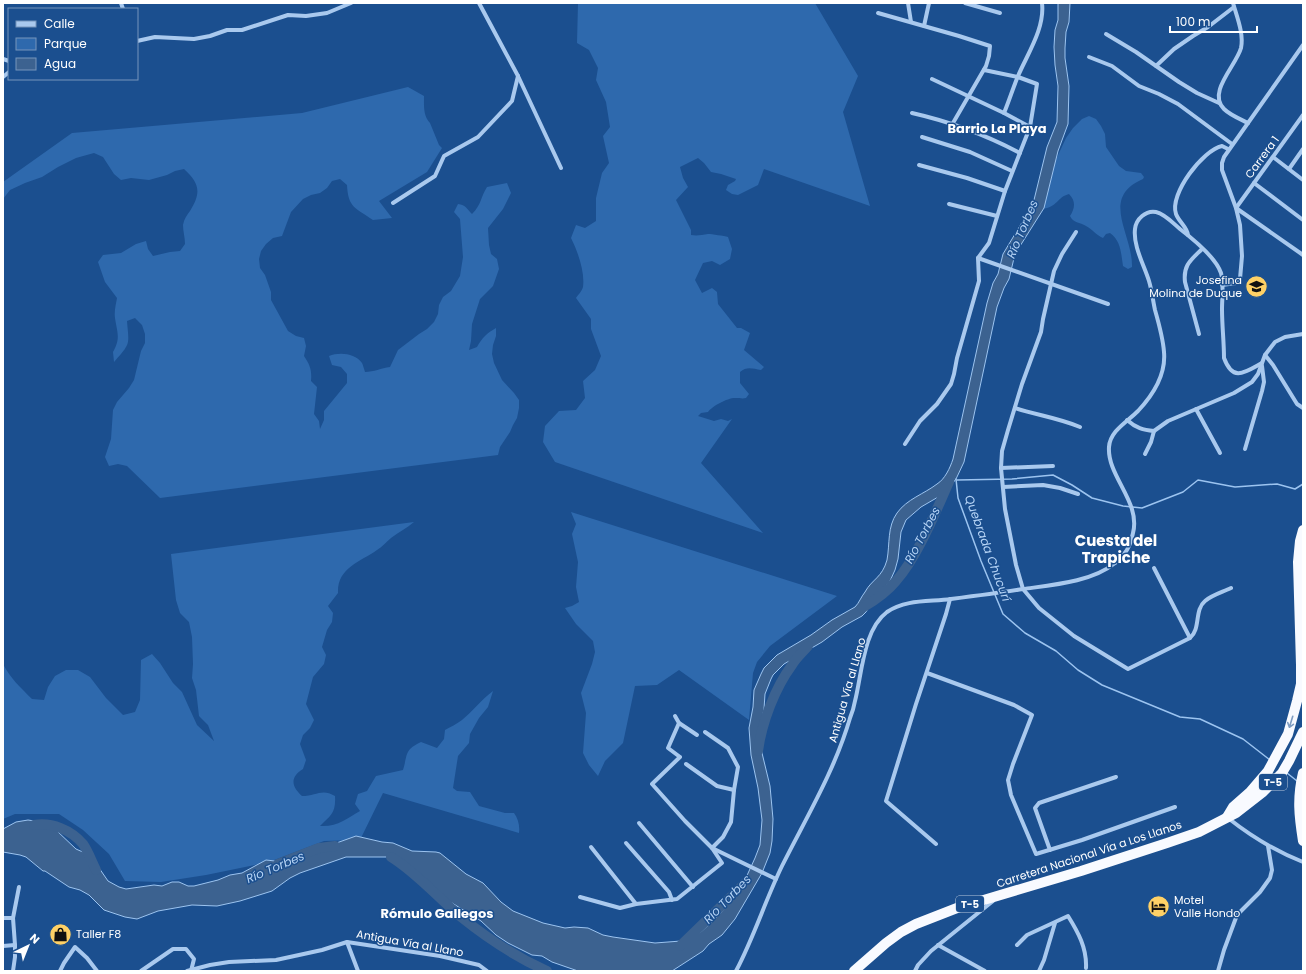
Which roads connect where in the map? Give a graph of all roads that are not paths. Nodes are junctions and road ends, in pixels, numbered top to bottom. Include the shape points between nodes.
1 (351, 3) edge
2 (479, 3) edge
3 (908, 3) edge
4 (929, 3) edge
5 (965, 3) edge
6 (1042, 3) edge
7 (1234, 5) edge
8 (878, 13) dead end
9 (1000, 13) dead end
10 (911, 22) junction
11 (924, 26) junction
12 (1106, 34) dead end
13 (138, 40) edge
14 (1303, 45) edge
15 (1089, 57) dead end
16 (1156, 66) junction
17 (984, 70) junction
18 (518, 76) junction
19 (1018, 77) junction
20 (932, 79) dead end
21 (968, 96) junction
22 (1219, 103) junction
23 (912, 113) dead end
24 (1004, 113) junction
25 (1303, 115) edge
26 (1248, 123) junction
27 (953, 124) junction
28 (1030, 127) junction
29 (922, 137) dead end
30 (1232, 144) junction
31 (1228, 149) junction
32 (1303, 149) edge
33 (1020, 152) junction
34 (1273, 157) junction
35 (919, 166) dead end
36 (561, 168) dead end
37 (1289, 169) junction
38 (1012, 171) junction
39 (1303, 180) edge
40 (1254, 183) junction
41 (1005, 191) junction
42 (393, 203) dead end
43 (949, 204) dead end
44 (1236, 208) junction
45 (997, 216) junction
46 (1303, 220) edge
47 (1076, 232) dead end
48 (1188, 236) junction
49 (1202, 249) junction
50 (1303, 256) edge
51 (978, 258) junction
52 (1050, 284) junction
53 (1222, 285) junction
54 (1108, 304) dead end
55 (1199, 334) dead end
56 (1303, 334) edge
57 (1265, 355) junction
58 (1262, 364) junction
59 (1015, 408) junction
60 (1303, 408) edge
61 (1196, 409) junction
62 (1127, 420) junction
63 (1080, 427) dead end
64 (1154, 431) junction
65 (905, 444) dead end
66 (1245, 449) dead end
67 (1220, 453) dead end
68 (1145, 454) dead end
69 (1053, 466) dead end
70 (1001, 468) junction
71 (1003, 487) junction
72 (1078, 494) dead end
73 (1303, 530) edge
74 (1154, 568) dead end
75 (1231, 588) dead end
76 (1023, 589) junction
77 (950, 599) junction
78 (1190, 638) junction
79 (927, 673) junction
80 (675, 716) dead end
81 (679, 723) junction
82 (705, 732) dead end
83 (1303, 732) edge
84 (697, 735) dead end
85 (686, 764) dead end
86 (1303, 773) edge
87 (1116, 777) dead end
88 (734, 790) junction
89 (1175, 807) dead end
90 (1227, 817) junction
91 (639, 823) dead end
92 (1303, 841) edge
93 (626, 843) dead end
94 (936, 844) dead end
95 (1268, 846) junction
96 (591, 847) dead end
97 (712, 848) junction
98 (1050, 850) junction
99 (1303, 862) edge
100 (776, 879) junction
101 (19, 887) dead end
102 (693, 887) junction
103 (999, 896) junction
104 (580, 897) dead end
105 (672, 900) junction
106 (636, 904) junction
107 (3, 918) edge
108 (13, 918) junction
109 (1055, 923) junction
110 (347, 942) junction
111 (1017, 944) dead end
112 (15, 945) junction
113 (938, 945) junction
114 (3, 946) edge
115 (1086, 968) dead end
116 (12, 971) edge
117 (60, 971) edge
118 (97, 971) edge
119 (141, 971) edge
120 (189, 971) edge
121 (358, 971) edge
122 (487, 971) edge
123 (736, 971) edge
124 (854, 971) edge
125 (915, 971) edge
126 (985, 971) edge
127 (1039, 971) edge
128 (1218, 971) edge

1 - 13 street via 327,13 288,15 242,30 227,30 194,39 155,37
2 - 18 street
3 - 10 street
4 - 11 street
5 - 9 street
6 - 19 street via 1042,18
7 - 16 street via 1208,27 1174,49
7 - 22 street via 1242,39 1241,47 1220,88
8 - 10 street
10 - 11 street
11 - 17 street via 990,46
12 - 16 street
14 - 26 street
15 - 30 street via 1112,66 1139,86 1178,104
16 - 22 street via 1189,88
17 - 19 street
17 - 21 street
18 - 36 street
18 - 42 street via 512,101 478,137 444,156 435,176
19 - 24 street
19 - 28 street via 1037,84
20 - 21 street
21 - 24 street
21 - 27 street
22 - 26 street via 1224,110
23 - 27 street
24 - 28 street
25 - 34 street, Carrera 1
26 - 30 street
27 - 33 street
28 - 33 street
29 - 38 street via 970,152
30 - 31 street
31 - 44 street via 1221,168
31 - 48 street via 1222,146 1213,149 1192,170 1182,185 1176,213
32 - 37 street
33 - 38 street
34 - 37 street
34 - 40 street, Carrera 1
35 - 41 street
37 - 39 street
38 - 41 street
40 - 44 street, Carrera 1
40 - 46 street
41 - 45 street
43 - 45 street
44 - 50 street
44 - 53 street via 1242,256 1240,279 1236,283
45 - 51 street via 989,243
47 - 52 street via 1062,254
48 - 49 street, Antigua Vía al Llano
48 - 62 street, Antigua Vía al Llano via 1157,212 1142,216 1135,226 1137,245 1150,284 1164,353 1161,375 1154,390
49 - 53 street, Antigua Vía al Llano via 1220,271
49 - 55 street via 1187,265 1185,278
51 - 52 street
51 - 65 street via 979,281 951,384 937,404 920,421
52 - 54 street
52 - 59 street via 1041,332
53 - 58 street, Antigua Vía al Llano via 1224,358 1227,367 1234,373 1243,374
56 - 57 street via 1275,342
57 - 58 street
57 - 60 street via 1297,404
58 - 61 street via 1252,382
58 - 66 street via 1262,392
59 - 63 street
59 - 70 street via 1002,451
61 - 64 street via 1168,421
61 - 67 street
62 - 64 street via 1143,430
62 - 76 street, Antigua Vía al Llano via 1110,440 1109,453 1132,511 1134,527 1128,548 1114,564 1089,576 1069,582
64 - 68 street
69 - 70 street
70 - 71 street
71 - 72 street via 1044,485
71 - 76 street via 1010,537
73 -> 90 highway, Carretera Nacional Vía a Los Llanos / T-5 via 1298,562 1301,684 1297,701 1288,734 1268,771 1233,807
74 - 78 street
75 - 78 street via 1205,601 1198,614 1194,635
76 - 77 street, Antigua Vía al Llano
76 - 78 street via 1039,608 1074,636 1128,669
77 - 79 street
77 - 100 street, Antigua Vía al Llano via 924,600 900,606 888,612 876,624 863,660 845,737
79 - 94 street via 886,801
79 - 98 street via 1014,705 1032,715 1008,780 1011,795 1036,854
80 - 81 street
81 - 84 street
81 - 97 street via 668,748 680,757 652,784
82 - 88 street via 728,748 738,767
83 - 90 highway, Carretera Nacional Vía a Los Llanos / T-5 via 1277,779 1251,803
85 - 88 street via 717,786
86 - 92 highway via 1298,811
87 - 98 street via 1039,803 1035,808
88 - 97 street via 731,822 723,837
89 - 98 street
90 - 95 street
90 - 103 highway, Carretera Nacional Vía a Los Llanos / T-5 via 1199,832
91 - 102 street
93 - 105 street via 669,892
95 - 99 street
95 - 128 street via 1272,870 1270,878 1237,915
96 - 106 street
97 - 100 street
97 - 102 street via 722,863
100 - 123 street, Antigua Vía al Llano
101 - 108 street
102 - 105 street
103 - 113 street
103 - 124 highway, Carretera Nacional Vía a Los Llanos / T-5 via 957,908 916,924 886,943
104 - 106 street via 620,908
105 - 106 street
107 - 108 street
108 - 112 street
109 - 111 street via 1028,935
109 - 115 street via 1068,916 1077,930 1087,956
109 - 127 street
110 - 120 street, Antigua Vía al Llano via 276,960 229,962
110 - 121 street
110 - 122 street, Antigua Vía al Llano via 440,956 479,965
112 - 114 street
112 - 116 street
113 - 125 street
113 - 126 street
117 - 118 street via 75,947
119 - 120 street via 173,949 186,949 194,958

